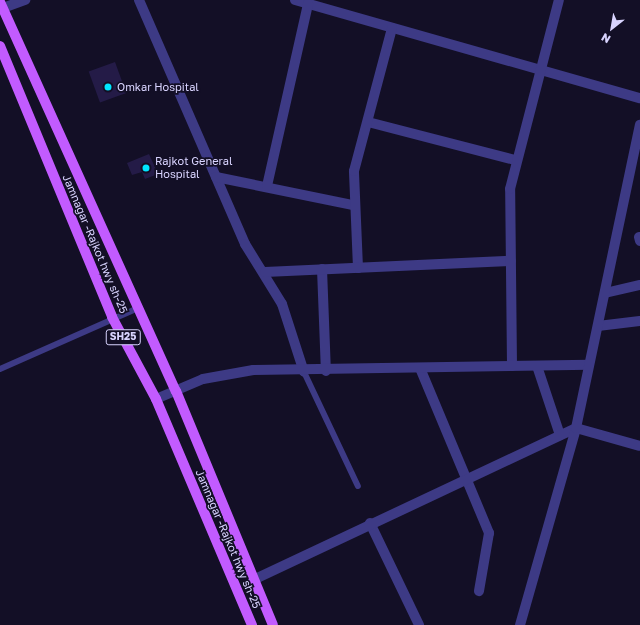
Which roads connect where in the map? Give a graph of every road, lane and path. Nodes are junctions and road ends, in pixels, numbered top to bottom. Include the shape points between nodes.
1 (25, 0) edge
2 (139, 0) edge
3 (295, 0) edge
4 (559, 0) edge
5 (308, 4) junction
6 (1, 7) edge
7 (392, 28) junction
8 (0, 46) edge
9 (540, 68) junction
10 (640, 98) edge
11 (368, 122) junction
12 (640, 125) edge
13 (515, 160) junction
14 (216, 177) junction
15 (267, 186) junction
16 (353, 205) junction
17 (511, 261) junction
18 (358, 268) junction
19 (322, 269) junction
20 (265, 272) junction
21 (640, 285) edge
22 (605, 294) junction
23 (138, 308) junction
24 (112, 317) junction
25 (640, 321) edge
26 (598, 326) junction
27 (589, 365) junction
28 (512, 366) junction
29 (537, 366) junction
30 (420, 368) junction
31 (0, 369) edge
32 (326, 371) junction
33 (304, 372) junction
34 (176, 392) junction
35 (156, 399) junction
36 (576, 428) junction
37 (560, 435) junction
38 (640, 446) edge
39 (465, 478) junction
40 (358, 486) dead end
41 (370, 523) junction
42 (253, 580) junction
43 (478, 591) dead end
44 (252, 625) edge
45 (273, 625) edge
46 (419, 625) edge
47 (520, 625) edge

1 - 6 street
2 - 14 street
3 - 5 street
4 - 9 street
5 - 7 street
5 - 15 street
6 - 23 main road, SH25
7 - 9 street
7 - 11 street
8 - 24 main road, Jamnagar -Rajkot hwy sh-25 / SH25
9 - 10 street
9 - 13 street
11 - 13 street
11 - 16 street via 354,171
12 - 22 street
13 - 17 street via 510,189
14 - 15 street
14 - 20 street via 245,244
15 - 16 street
16 - 18 street
17 - 18 street
17 - 28 street
18 - 19 street
19 - 20 street
19 - 32 street
20 - 33 street via 291,326
21 - 22 street
22 - 26 street
23 - 24 lane
23 - 34 main road, SH25
24 - 31 lane
24 - 35 main road, Jamnagar -Rajkot hwy sh-25 / SH25
25 - 26 street
26 - 27 street
27 - 29 street
27 - 36 street
28 - 29 street
28 - 30 street
29 - 37 street
30 - 32 street
30 - 39 street
32 - 33 street
33 - 34 street via 253,370 224,374 203,379
33 - 40 lane
34 - 35 street
34 - 42 main road, SH25
35 - 44 main road, Jamnagar -Rajkot hwy sh-25 / SH25
36 - 37 street
36 - 38 street
36 - 47 street
37 - 39 street
39 - 41 street
39 - 43 street via 489,532
41 - 42 street
41 - 46 street
42 - 45 main road, SH25

